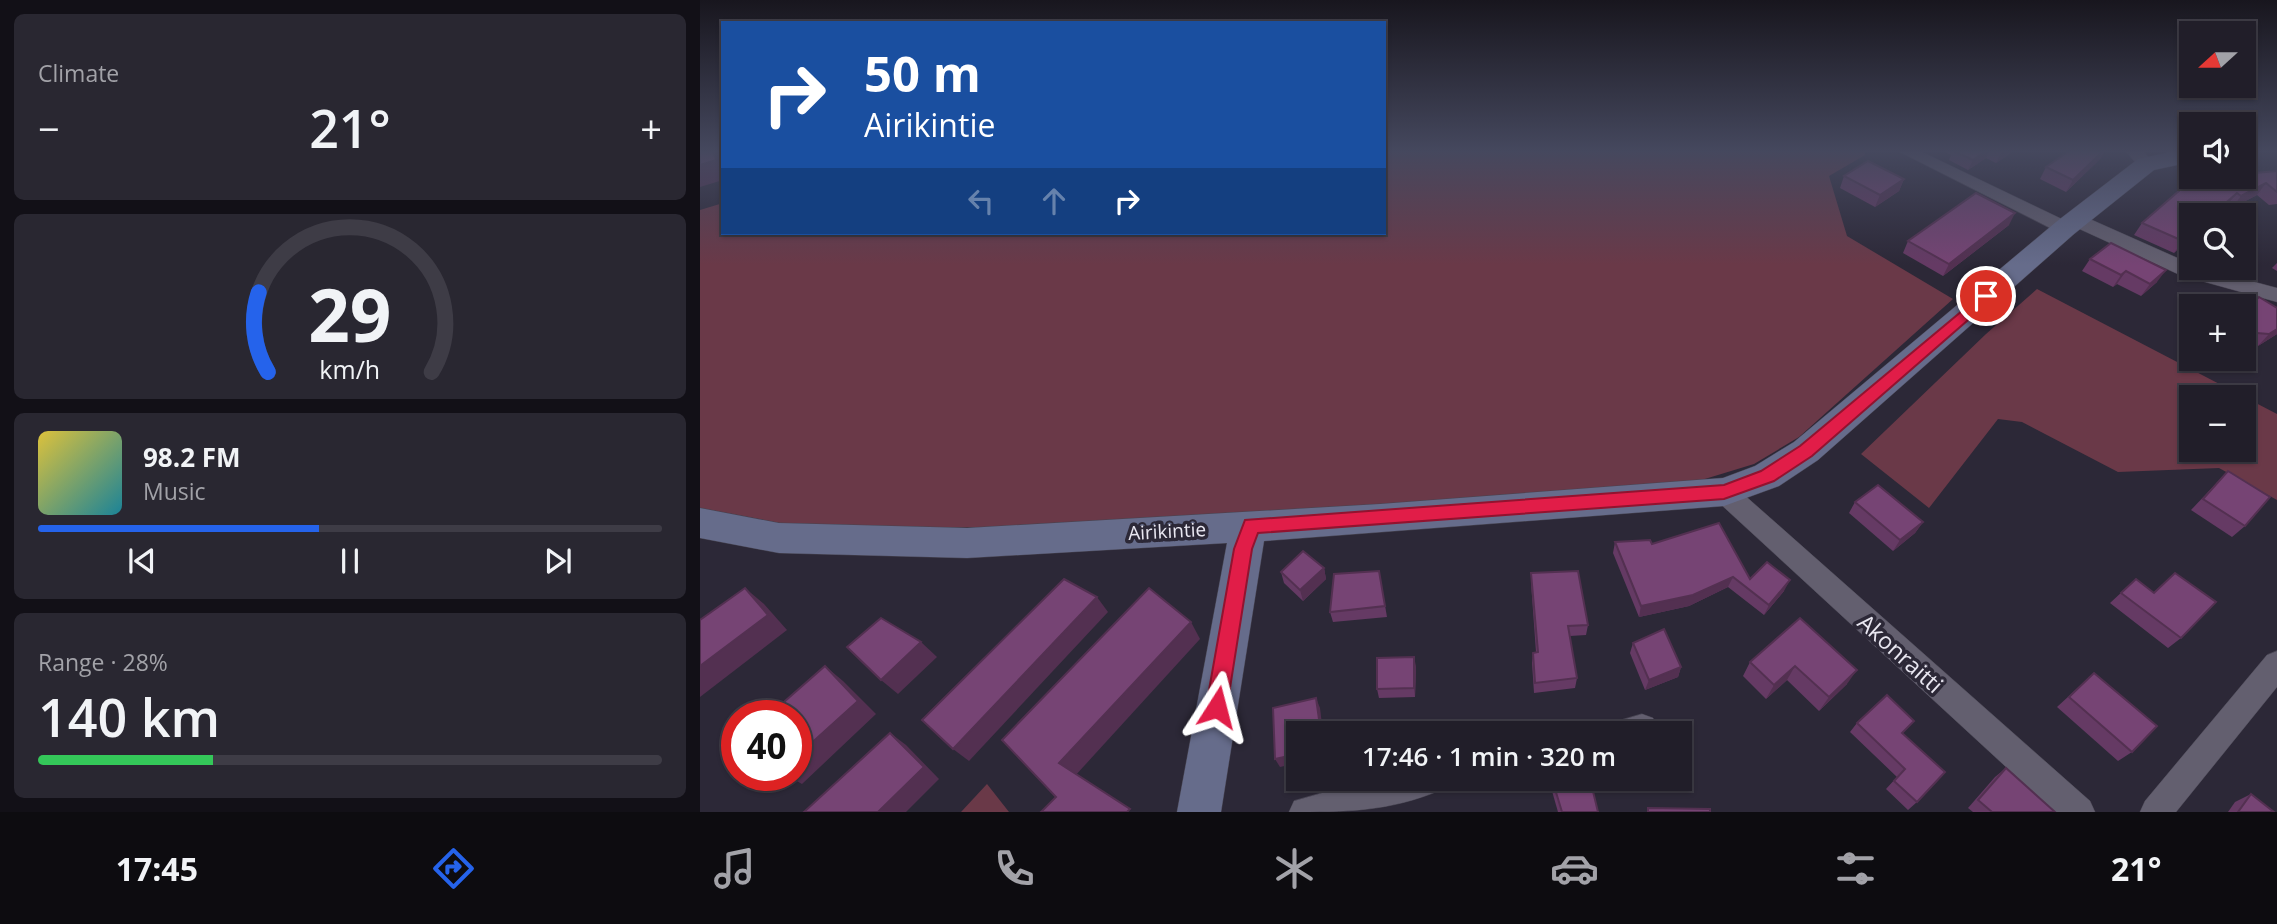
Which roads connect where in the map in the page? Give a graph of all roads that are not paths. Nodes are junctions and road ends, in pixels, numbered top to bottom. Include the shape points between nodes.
1 (1992, 189) edge
2 (2108, 189) edge
3 (2071, 224) junction
4 (2277, 295) edge
5 (1724, 492) junction
6 (700, 523) edge
7 (1251, 526) junction
8 (2277, 665) edge
9 (1385, 791) edge
10 (1199, 812) edge
11 (1305, 812) edge
12 (2079, 812) edge
13 (2156, 812) edge

1 - 3 street
2 - 3 street, Airikintie
3 - 4 street via 2187,270
3 - 5 street, Airikintie via 1806,451 1768,476
5 - 7 street, Airikintie
5 - 12 street, Akonraitti
6 - 7 street, Airikintie via 779,538 967,543
7 - 10 street via 1243,549
8 - 13 street
9 - 11 street

